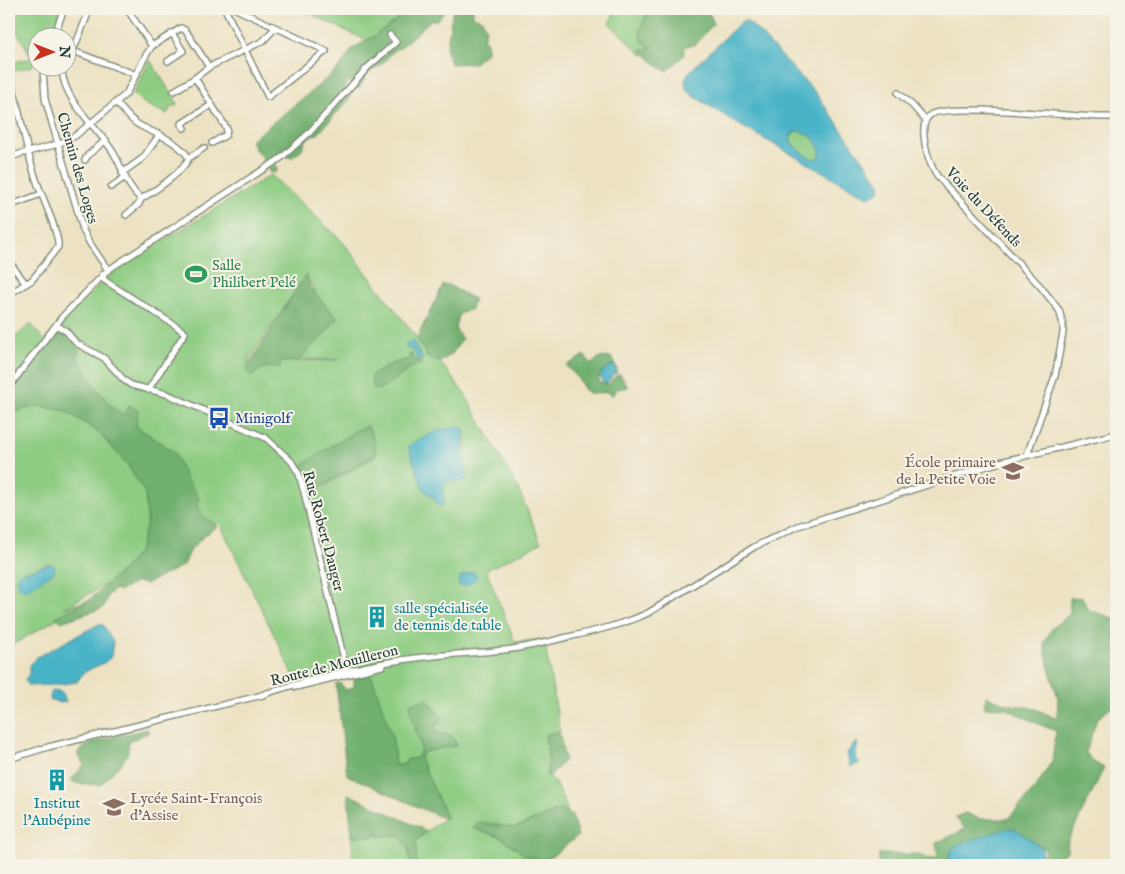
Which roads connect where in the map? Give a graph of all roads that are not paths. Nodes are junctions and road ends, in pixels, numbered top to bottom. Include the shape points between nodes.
1 (64, 9) edge
2 (90, 9) edge
3 (127, 9) edge
4 (225, 9) edge
5 (236, 9) edge
6 (57, 28) edge
7 (275, 28) junction
8 (172, 33) junction
9 (390, 35) dead end
10 (78, 40) edge
11 (152, 46) junction
12 (245, 50) junction
13 (78, 52) edge
14 (168, 61) dead end
15 (209, 67) junction
16 (137, 74) junction
17 (44, 78) edge
18 (62, 78) edge
19 (195, 78) junction
20 (12, 82) dead end
21 (174, 91) dead end
22 (898, 93) dead end
23 (116, 102) junction
24 (211, 104) junction
25 (19, 112) junction
26 (9, 114) edge
27 (1116, 117) edge
28 (925, 120) junction
29 (91, 123) junction
30 (184, 128) dead end
31 (160, 134) junction
32 (106, 140) junction
33 (212, 143) dead end
34 (58, 144) junction
35 (204, 148) dead end
36 (28, 152) junction
37 (9, 157) edge
38 (189, 158) junction
39 (85, 160) dead end
40 (124, 175) junction
41 (112, 187) dead end
42 (42, 194) junction
43 (141, 199) junction
44 (9, 206) edge
45 (126, 215) dead end
46 (52, 254) junction
47 (9, 257) edge
48 (58, 259) dead end
49 (108, 270) junction
50 (103, 274) junction
51 (26, 284) junction
52 (9, 294) edge
53 (56, 324) junction
54 (9, 387) edge
55 (148, 390) junction
56 (1116, 434) edge
57 (1027, 455) junction
58 (409, 659) junction
59 (346, 672) junction
60 (356, 673) junction
61 (315, 683) junction
62 (261, 695) junction
63 (9, 758) edge

1 - 6 street
2 - 10 street
3 - 11 street
4 - 12 street
5 - 7 street
7 - 12 street via 263,41
7 - 12 street via 326,51 268,97
8 - 11 street
8 - 14 street via 183,51
8 - 15 street via 179,28 186,31
9 - 49 street via 396,42 281,158
11 - 16 street
12 - 15 street
13 - 16 street
15 - 19 street
16 - 23 street via 126,94
17 - 34 street, Chemin des Loges via 45,99
18 - 29 street
19 - 21 street
19 - 24 street
20 - 25 street
22 - 28 street
23 - 29 street
23 - 31 street via 138,124
24 - 30 street via 181,124
24 - 33 street via 227,129 226,135
25 - 26 street
25 - 36 street
27 - 28 street via 952,110 935,112
28 - 57 street, Voie du Défends via 923,129 928,156 937,176 1041,288 1061,316 1063,333 1055,376
29 - 32 street
29 - 34 street
31 - 38 street
31 - 40 street via 143,158
32 - 39 street
32 - 40 street
34 - 36 street
34 - 49 street, Chemin des Loges via 83,230
35 - 38 street
36 - 37 street
36 - 42 street
38 - 43 street via 178,172
40 - 41 street
40 - 43 street
42 - 44 street
42 - 46 street via 58,242
43 - 45 street via 140,204
46 - 48 street
46 - 51 street
47 - 51 street
49 - 50 street
50 - 53 street
50 - 55 street via 104,280 185,333
51 - 52 street
53 - 54 street
53 - 55 street, Rue Robert Dauger via 76,343 104,358 124,380
55 - 59 street, Rue Robert Dauger via 167,394 266,438 292,461 305,496
56 - 57 street
57 - 58 street via 785,531 632,620 505,650
58 - 59 street, Route de Mouilleron
58 - 60 street, Route de Mouilleron
59 - 60 street
59 - 61 street
59 - 62 street, Route de Mouilleron
60 - 61 street, Route de Mouilleron
61 - 62 street, Route de Mouilleron
62 - 63 street, Route de Mouilleron

